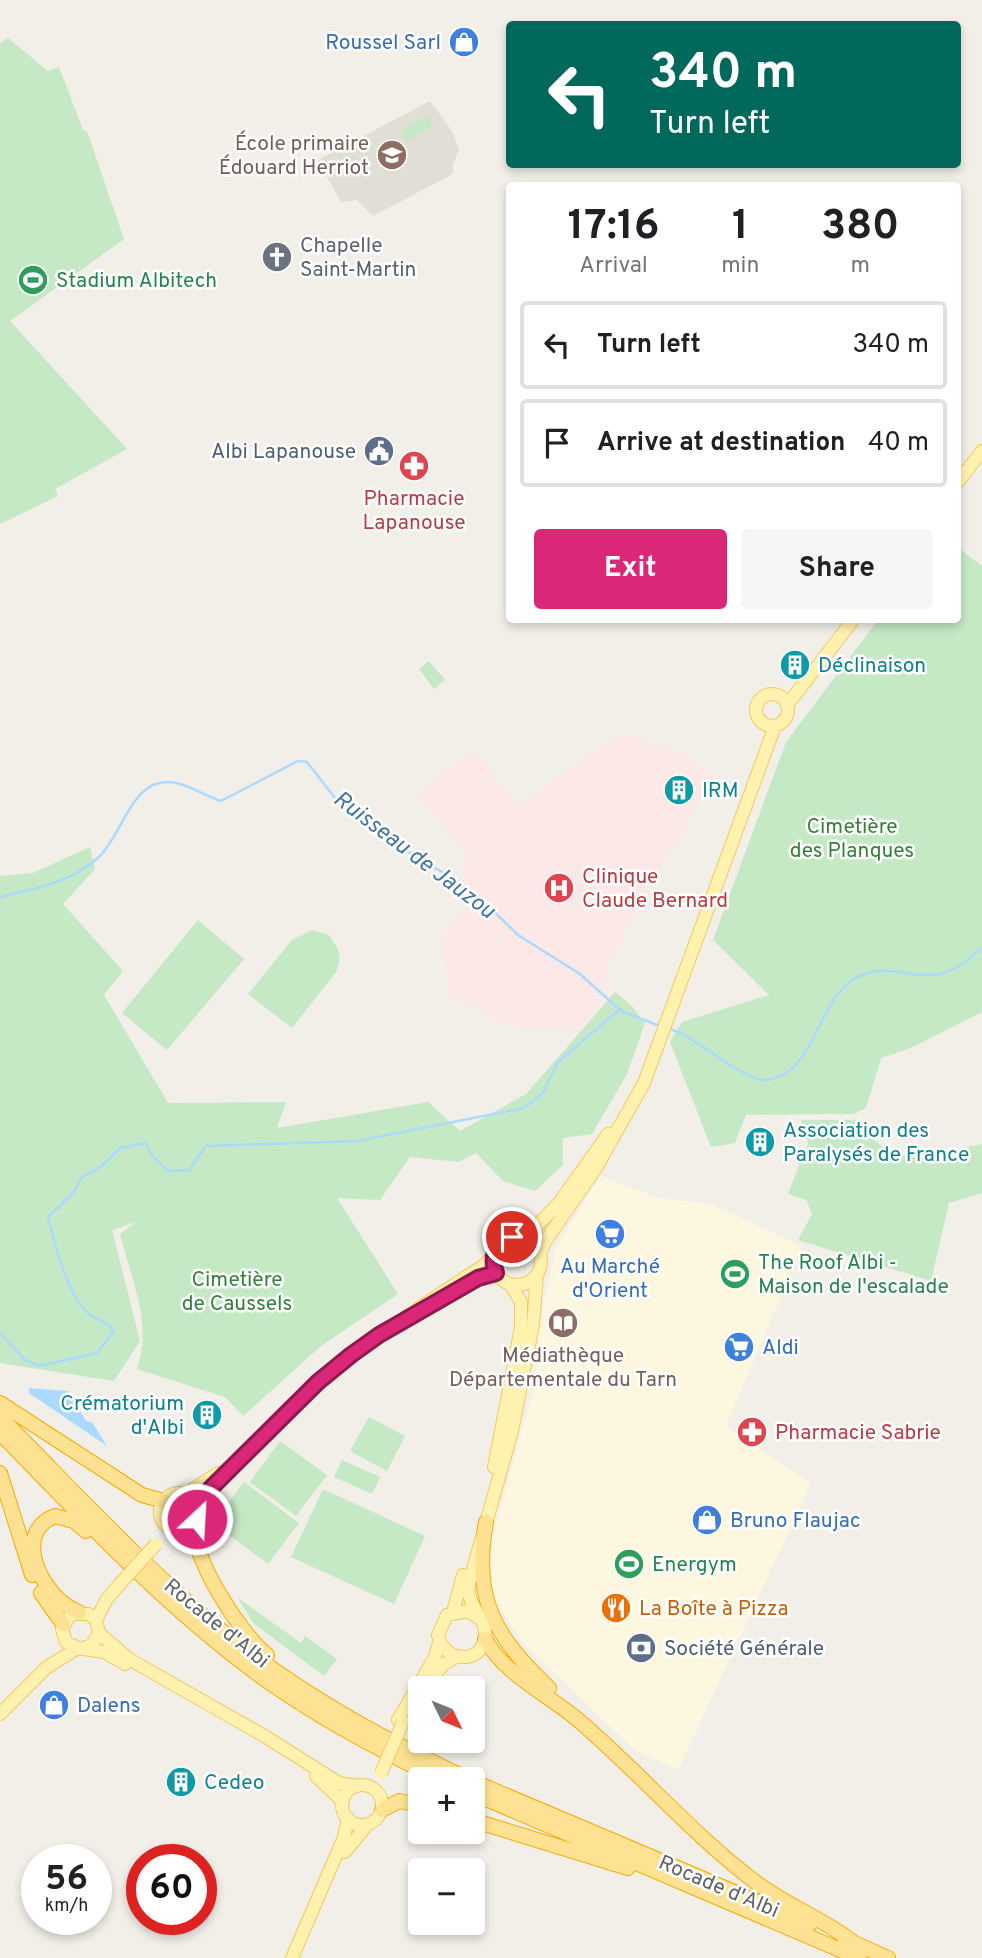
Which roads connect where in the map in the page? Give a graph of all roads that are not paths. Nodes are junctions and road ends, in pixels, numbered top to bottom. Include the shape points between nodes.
1 (982, 451) edge
2 (961, 479) edge
3 (851, 623) edge
4 (785, 701) junction
5 (762, 722) junction
6 (775, 726) junction
7 (740, 818) junction
8 (659, 1043) junction
9 (521, 1237) junction
10 (540, 1254) junction
11 (494, 1255) junction
12 (496, 1273) junction
13 (537, 1275) junction
14 (510, 1284) junction
15 (379, 1335) junction
16 (0, 1403) edge
17 (0, 1417) edge
18 (0, 1433) edge
19 (254, 1443) junction
20 (0, 1473) edge
21 (186, 1494) junction
22 (164, 1501) junction
23 (198, 1508) junction
24 (163, 1521) junction
25 (486, 1522) junction
26 (194, 1524) junction
27 (176, 1530) junction
28 (157, 1543) junction
29 (127, 1560) junction
30 (107, 1599) junction
31 (82, 1612) junction
32 (453, 1612) junction
33 (480, 1619) junction
34 (97, 1627) junction
35 (63, 1631) junction
36 (485, 1639) junction
37 (439, 1643) junction
38 (80, 1649) junction
39 (456, 1657) junction
40 (46, 1668) junction
41 (434, 1676) edge
42 (335, 1710) junction
43 (408, 1711) edge
44 (0, 1714) edge
45 (401, 1721) junction
46 (415, 1767) edge
47 (443, 1767) edge
48 (633, 1769) junction
49 (379, 1771) junction
50 (360, 1786) junction
51 (485, 1786) edge
52 (485, 1798) edge
53 (343, 1802) junction
54 (380, 1802) junction
55 (408, 1803) edge
56 (348, 1818) junction
57 (485, 1824) edge
58 (367, 1825) junction
59 (678, 1880) junction
60 (853, 1942) junction
61 (292, 1958) edge
62 (299, 1958) edge
63 (859, 1958) edge
64 (888, 1958) edge

1 - 2 main road
3 - 4 main road
4 - 5 main road via 768,694 760,699 756,711
4 - 6 main road via 788,715
5 - 6 main road
5 - 7 main road via 763,737
6 - 7 main road
7 - 8 main road
8 - 9 main road via 620,1116 586,1166
8 - 10 main road via 623,1125
9 - 10 main road via 533,1242
9 - 11 main road via 500,1244
10 - 13 main road
11 - 12 main road
11 - 15 main road
12 - 14 main road
12 - 15 main road via 478,1278
13 - 14 main road via 525,1284
13 - 25 main road via 526,1367
14 - 32 main road via 522,1311 515,1364 493,1470
15 - 19 main road via 318,1382
16 - 22 highway via 142,1495
17 - 42 highway, Rocade d'Albi via 189,1603
18 - 29 highway, Rocade d'Albi
19 - 21 main road
19 - 23 main road
20 - 35 highway via 28,1567
21 - 22 main road via 174,1493
21 - 23 main road
22 - 24 main road
23 - 26 main road
24 - 27 main road
24 - 28 main road
25 - 33 main road via 468,1587 468,1599
25 - 48 highway via 481,1576 498,1629 517,1656
26 - 27 main road
26 - 42 highway via 196,1540 236,1622 259,1648 326,1697
27 - 28 main road
28 - 30 main road, bridge
29 - 31 highway via 114,1556 65,1517 55,1516 38,1526 32,1546 40,1573 58,1601
29 - 46 highway, Rocade d'Albi via 265,1679
30 - 31 main road
30 - 34 main road
31 - 34 main road
31 - 35 main road via 67,1617
32 - 33 main road via 468,1611
32 - 37 main road via 439,1627
33 - 36 main road
34 - 38 main road via 92,1645
34 - 50 main road via 147,1671 339,1783
35 - 38 main road
35 - 40 main road
36 - 39 main road via 473,1655
36 - 48 highway via 499,1659
37 - 39 main road
37 - 45 main road
38 - 40 main road
38 - 53 main road via 104,1652 234,1725 315,1776
39 - 41 main road
40 - 44 main road
42 - 47 highway, Rocade d'Albi
43 - 45 main road
45 - 49 main road
48 - 60 highway via 755,1882
49 - 50 main road
49 - 54 main road
50 - 53 main road via 347,1792
50 - 54 main road
51 - 60 highway, Rocade d'Albi
52 - 59 highway, Rocade d'Albi
53 - 56 main road
54 - 55 highway
54 - 58 main road via 376,1819
56 - 58 main road
56 - 61 main road
57 - 59 highway via 659,1879
58 - 62 main road via 345,1852
59 - 63 highway, Rocade d'Albi
60 - 64 highway, Rocade d'Albi

